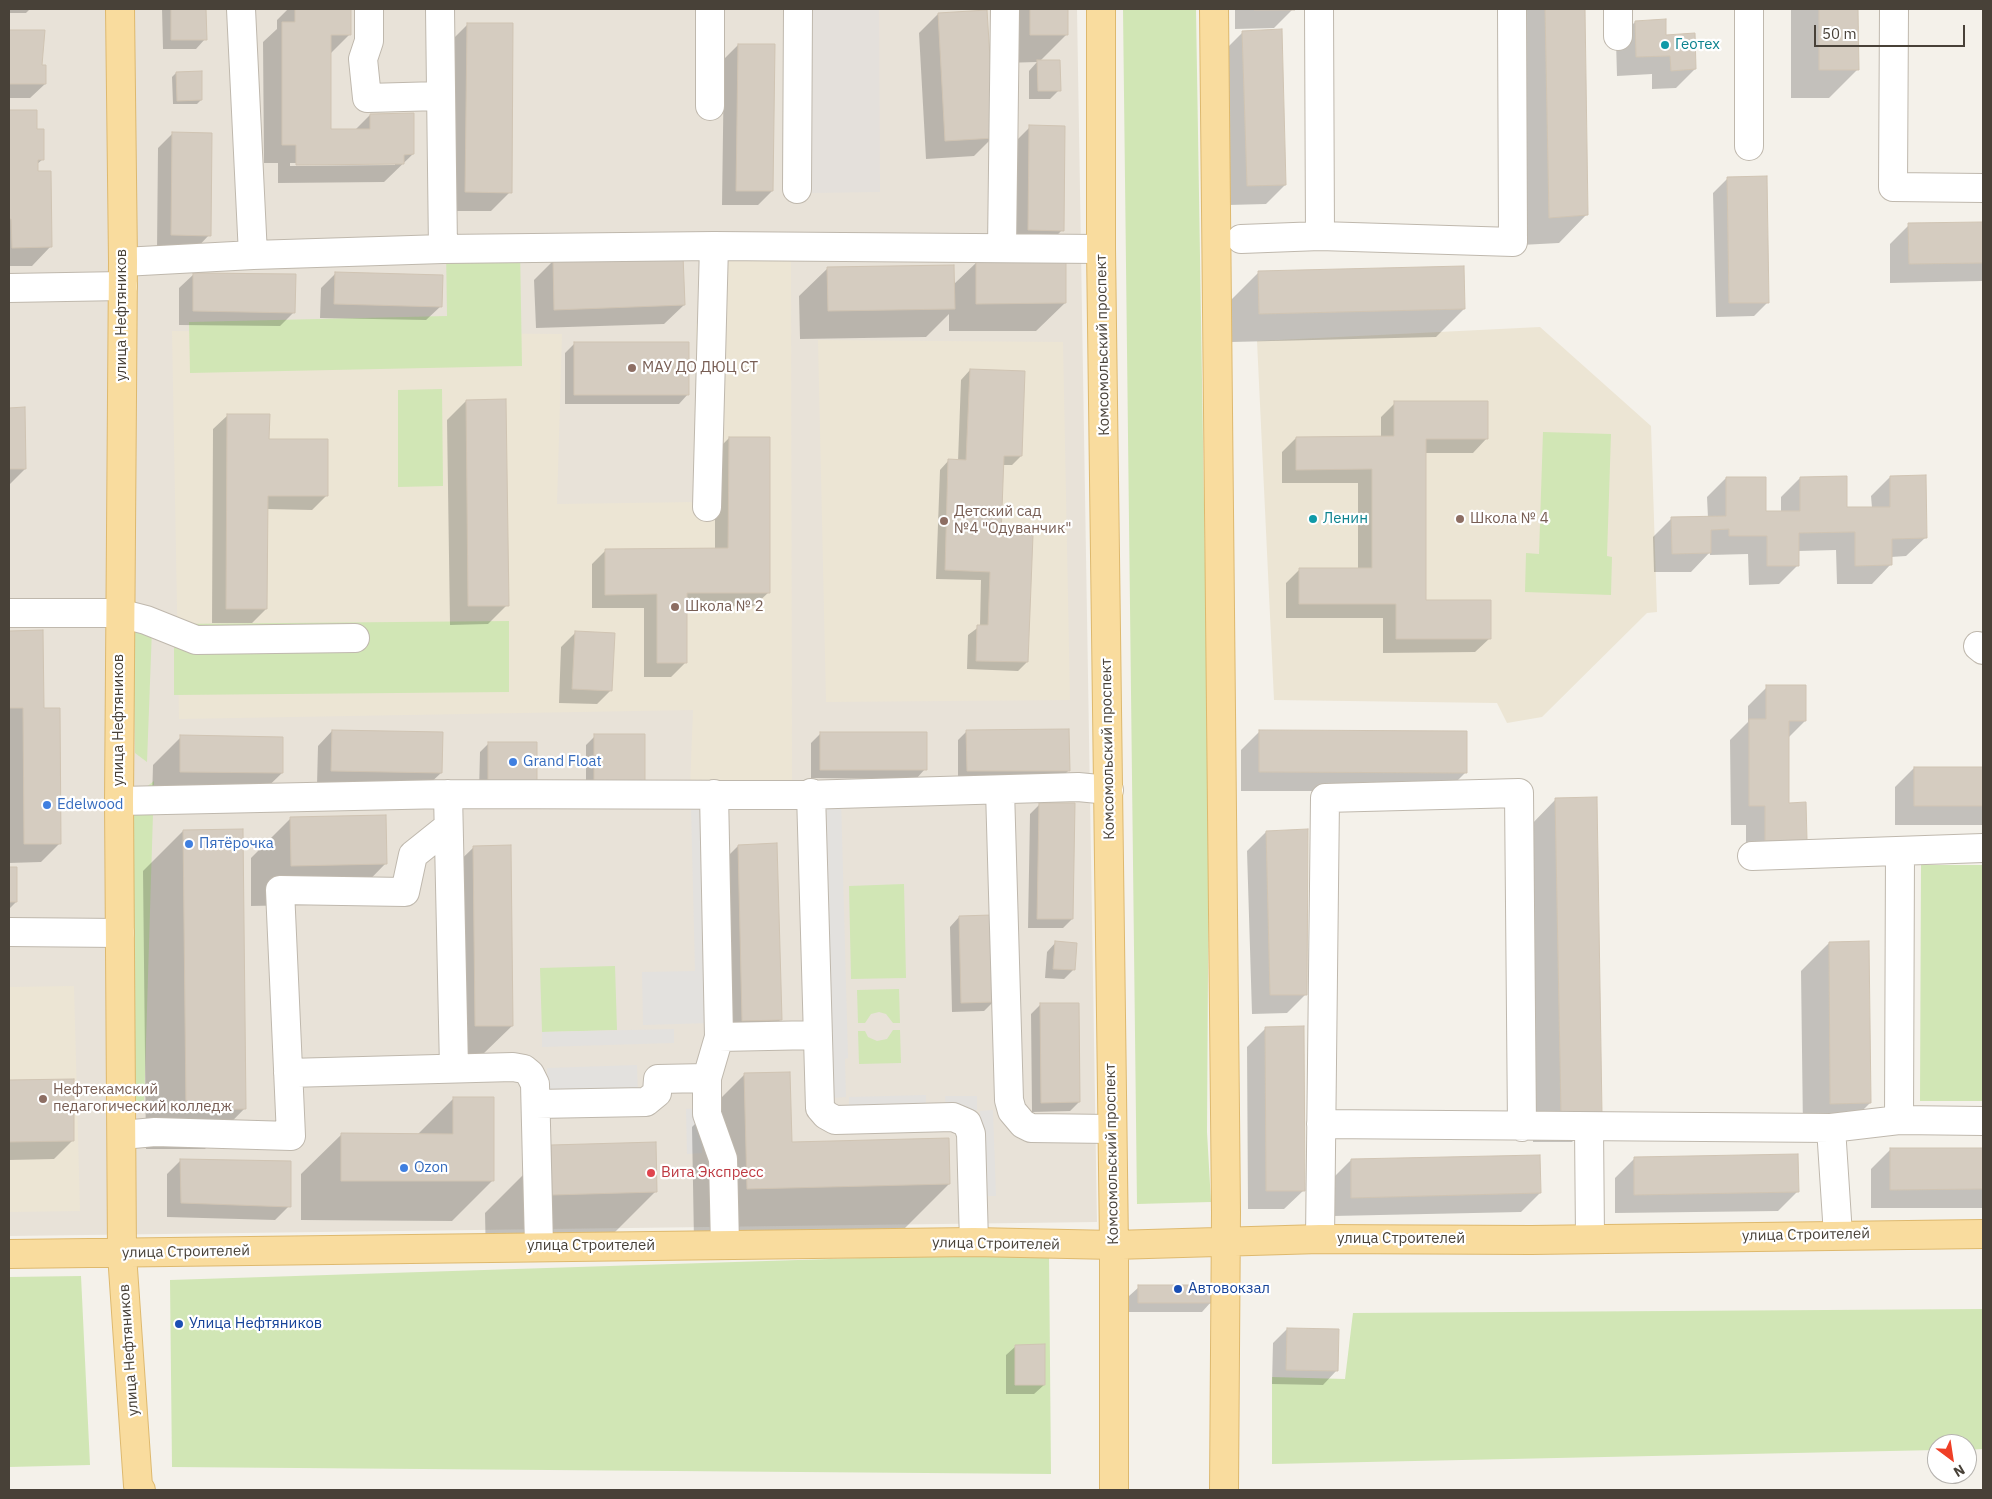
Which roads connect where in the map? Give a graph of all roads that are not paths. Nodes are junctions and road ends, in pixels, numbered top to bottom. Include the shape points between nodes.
1 (120, 9) edge
2 (241, 9) edge
3 (368, 9) edge
4 (440, 9) edge
5 (710, 9) edge
6 (798, 9) edge
7 (1005, 9) edge
8 (1101, 9) edge
9 (1214, 9) edge
10 (1320, 9) edge
11 (1512, 9) edge
12 (1618, 9) edge
13 (1750, 9) edge
14 (1894, 9) edge
15 (1618, 36) dead end
16 (440, 96) junction
17 (710, 106) dead end
18 (1749, 146) dead end
19 (1983, 188) edge
20 (797, 189) dead end
21 (1320, 236) junction
22 (1241, 239) dead end
23 (714, 246) junction
24 (1002, 248) junction
25 (443, 249) junction
26 (1101, 249) junction
27 (253, 254) junction
28 (123, 274) junction
29 (9, 288) edge
30 (707, 507) dead end
31 (9, 613) edge
32 (119, 613) junction
33 (355, 638) dead end
34 (1000, 790) junction
35 (1109, 790) junction
36 (811, 793) junction
37 (448, 794) junction
38 (714, 794) junction
39 (119, 801) junction
40 (448, 827) junction
41 (1983, 848) edge
42 (1900, 852) junction
43 (1752, 856) dead end
44 (9, 932) edge
45 (120, 933) junction
46 (817, 1035) junction
47 (719, 1037) junction
48 (454, 1068) junction
49 (288, 1073) junction
50 (707, 1078) junction
51 (536, 1104) junction
52 (1899, 1120) junction
53 (1983, 1121) edge
54 (1321, 1124) junction
55 (1522, 1126) junction
56 (1589, 1127) junction
57 (1111, 1128) junction
58 (1831, 1128) junction
59 (122, 1135) junction
60 (1983, 1234) edge
61 (1838, 1235) junction
62 (1590, 1238) junction
63 (1320, 1239) junction
64 (974, 1242) junction
65 (1226, 1242) junction
66 (725, 1245) junction
67 (1114, 1245) junction
68 (540, 1246) junction
69 (9, 1254) edge
70 (122, 1254) junction
71 (142, 1490) edge
72 (1114, 1490) edge
73 (1224, 1490) edge

1 - 28 main road, улица Нефтяников
2 - 27 lane
3 - 16 lane via 369,41 363,59 367,98
4 - 16 lane
5 - 17 lane
6 - 20 lane
7 - 24 lane
8 - 26 main road, Комсомольский проспект
9 - 65 main road
10 - 21 lane
11 - 21 lane via 1513,242
12 - 15 lane
13 - 18 lane
14 - 19 lane via 1893,187
16 - 25 lane
21 - 22 lane
23 - 24 lane
23 - 25 lane
23 - 30 lane
24 - 26 lane
25 - 27 lane
26 - 35 main road, Комсомольский проспект
27 - 28 lane
28 - 29 lane
28 - 32 main road, улица Нефтяников
31 - 32 lane
32 - 33 lane via 196,640
32 - 39 main road, улица Нефтяников
34 - 35 lane via 1078,787
34 - 36 lane
34 - 57 lane via 1009,1100 1012,1111 1030,1128
35 - 57 main road, Комсомольский проспект
36 - 38 lane
36 - 46 lane
37 - 38 lane
37 - 39 lane
37 - 40 lane
38 - 47 lane
39 - 45 main road, улица Нефтяников
40 - 48 lane
40 - 49 lane via 413,855 405,892 280,890
41 - 42 lane
42 - 43 lane
42 - 52 lane
44 - 45 lane
45 - 59 main road, улица Нефтяников
46 - 47 lane
46 - 64 lane via 819,1104 828,1117 835,1120 953,1117 967,1124 971,1134
47 - 50 lane
48 - 49 lane
48 - 51 lane via 524,1069 535,1084
49 - 59 lane via 291,1136 155,1132
50 - 51 lane via 658,1079 657,1093 646,1102
50 - 66 lane via 708,1120 723,1160
51 - 68 lane
52 - 53 lane
52 - 58 lane
54 - 55 lane
54 - 55 lane via 1325,798 1519,793
54 - 63 lane
55 - 56 lane
56 - 58 lane
56 - 62 lane
57 - 67 main road, Комсомольский проспект
58 - 61 lane
59 - 70 main road, улица Нефтяников
60 - 61 main road, улица Строителей
61 - 62 main road, улица Строителей
62 - 63 main road, улица Строителей
63 - 65 main road, улица Строителей
64 - 66 main road, улица Строителей
64 - 67 main road, улица Строителей
65 - 67 main road, улица Строителей
65 - 73 main road
66 - 68 main road, улица Строителей
67 - 72 main road, Комсомольский проспект
68 - 70 main road, улица Строителей
69 - 70 main road, улица Строителей
70 - 71 main road, улица Нефтяников via 138,1486

